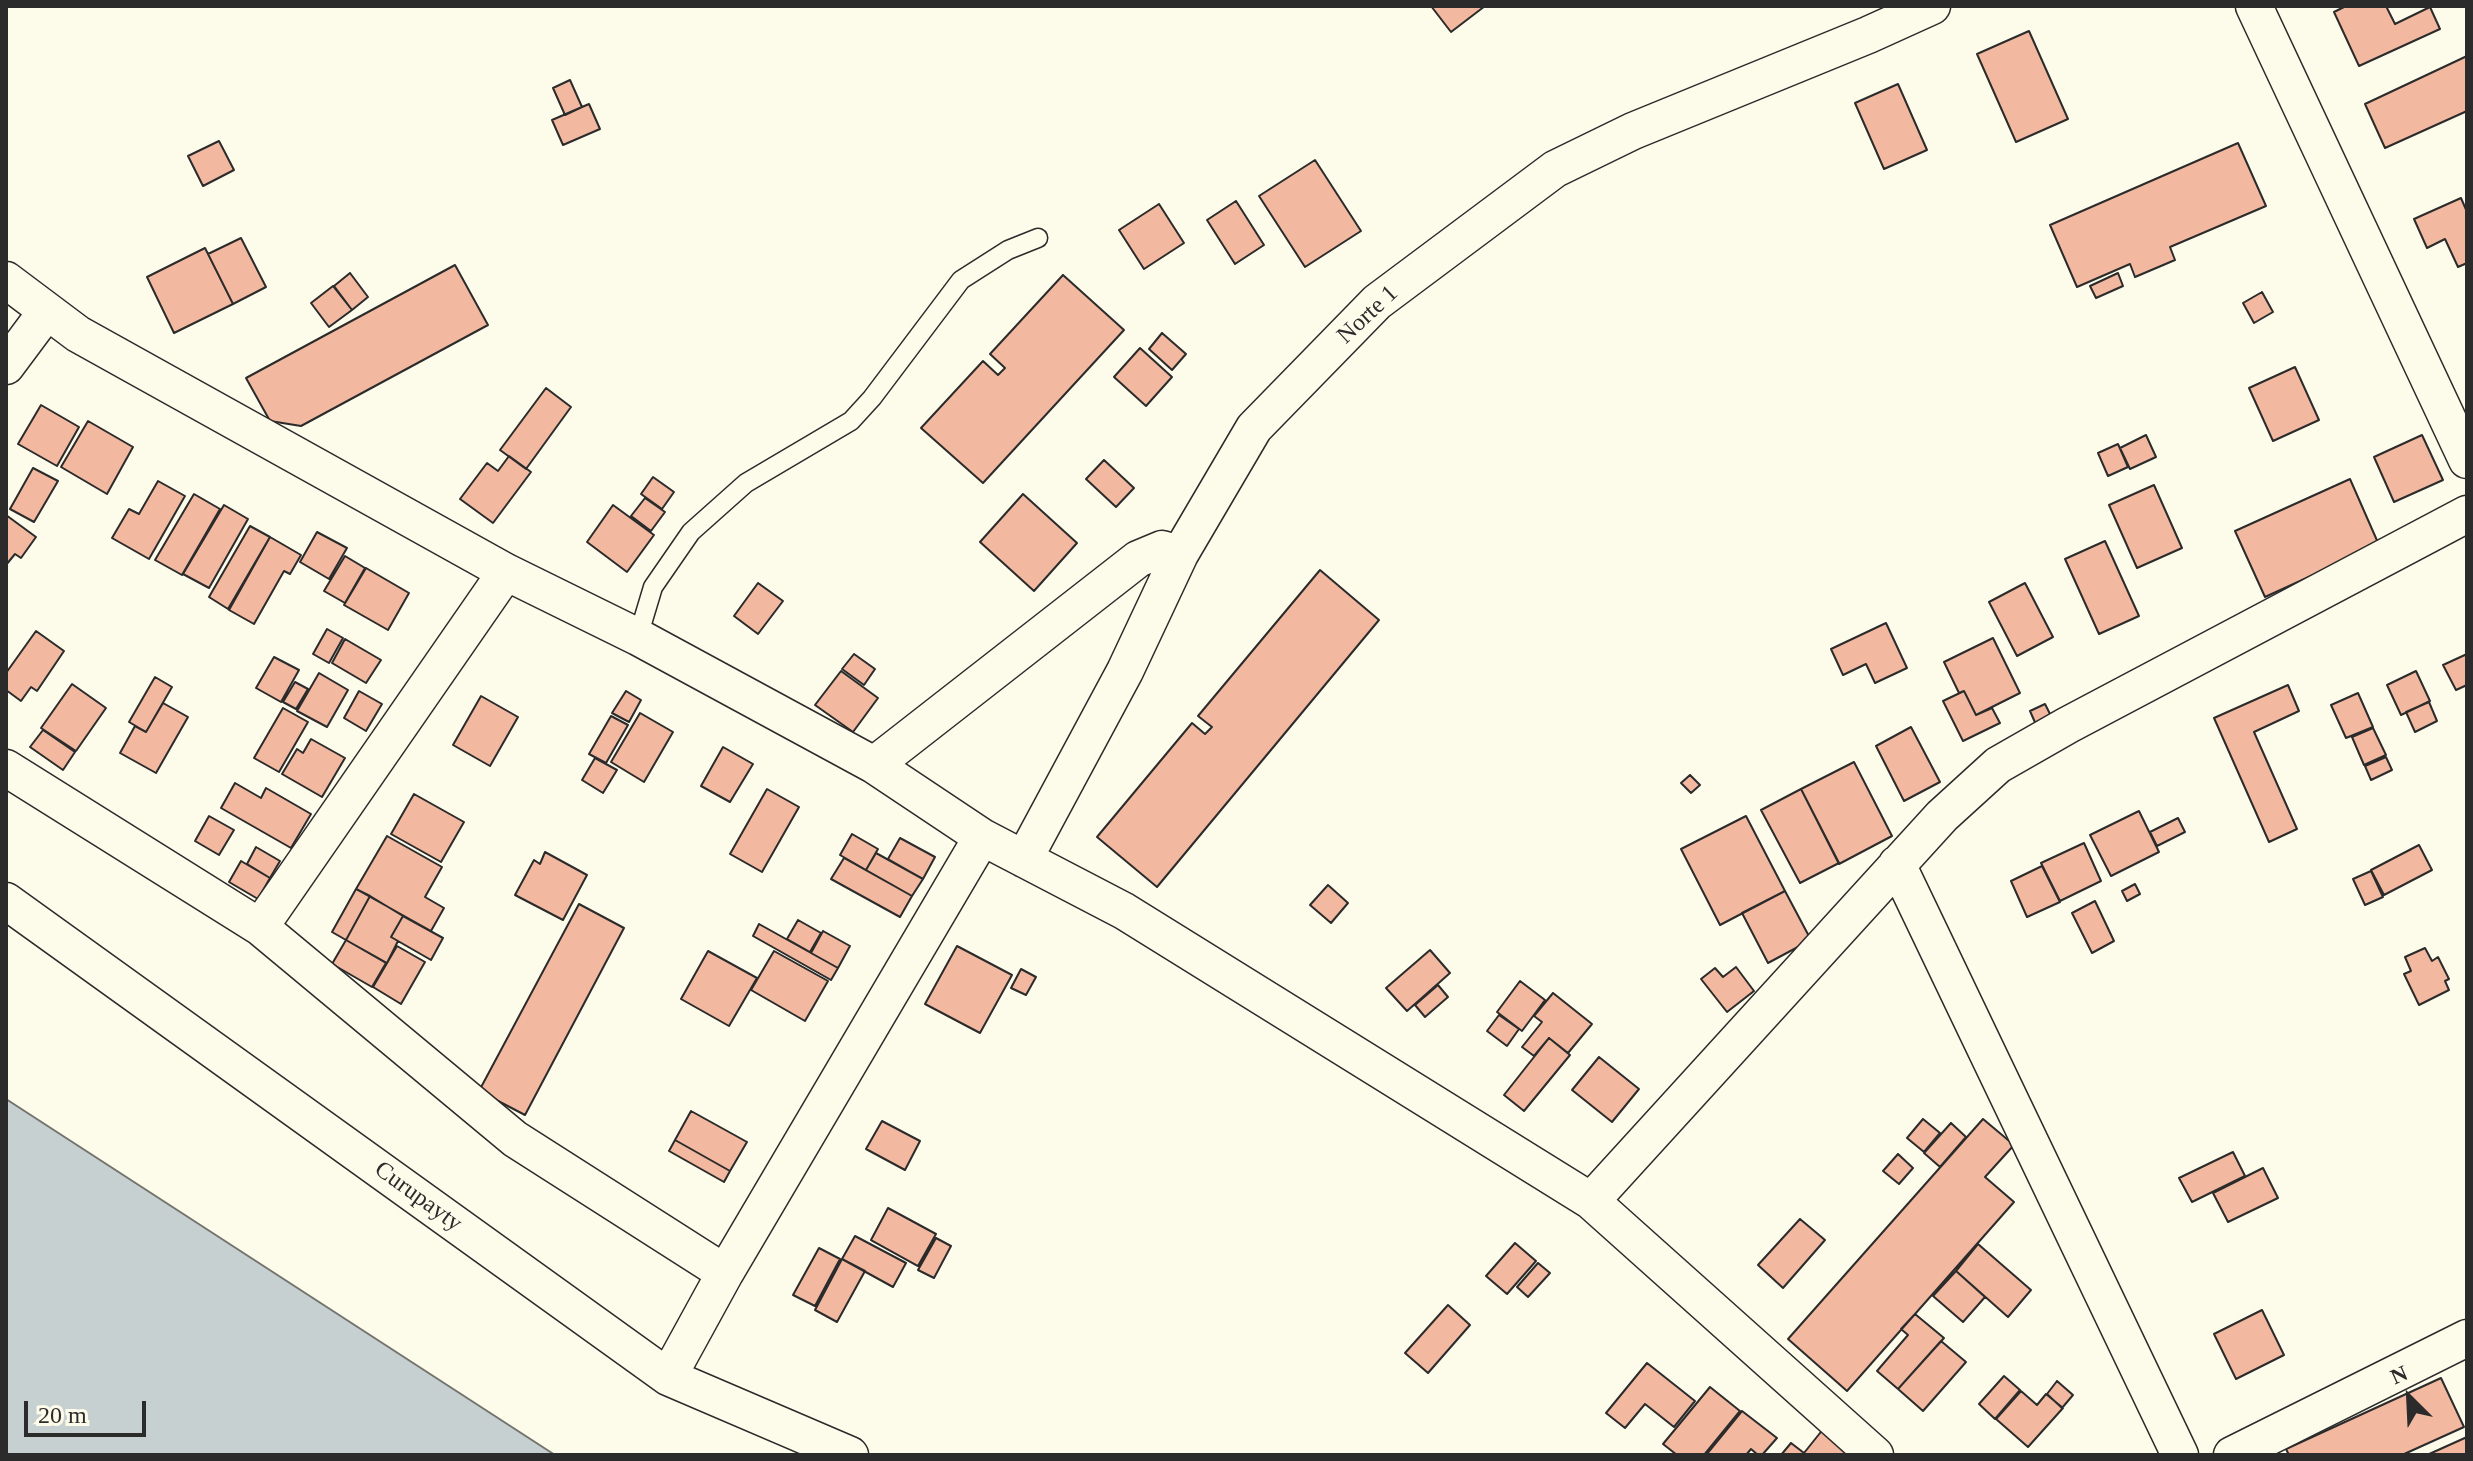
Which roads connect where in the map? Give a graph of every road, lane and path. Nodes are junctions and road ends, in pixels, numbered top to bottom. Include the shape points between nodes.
1 (1932, 6) edge
2 (2254, 6) edge
3 (1038, 238) dead end
4 (6, 280) edge
5 (47, 311) junction
6 (6, 366) edge
7 (2467, 460) edge
8 (2467, 514) edge
9 (1180, 554) junction
10 (506, 572) junction
11 (638, 637) junction
12 (874, 765) junction
13 (6, 768) edge
14 (982, 837) junction
15 (1024, 859) junction
16 (1897, 864) junction
17 (6, 901) edge
18 (260, 927) junction
19 (1591, 1201) junction
20 (725, 1273) junction
21 (2467, 1338) edge
22 (668, 1377) junction
23 (850, 1455) edge
24 (1875, 1455) edge
25 (2180, 1455) edge
26 (2232, 1455) edge

1 - 9 street, Norte 1 via 1555,169 1377,302 1254,428
2 - 7 street
3 - 11 lane via 961,280 851,421 746,483 691,532 653,587
4 - 5 street
5 - 6 street
5 - 10 street via 78,334
8 - 16 street via 1998,765
9 - 12 street via 1162,549 1138,559
9 - 15 street, Norte 1 via 1125,671
10 - 11 street
10 - 18 street
11 - 12 street
12 - 14 street
13 - 18 street
14 - 15 street
14 - 20 street
15 - 19 street via 1124,911
16 - 19 street
16 - 25 street
17 - 22 street, Curupayty
18 - 20 street via 515,1139
19 - 24 street
20 - 22 street
21 - 26 street
22 - 23 street, Curupayty

